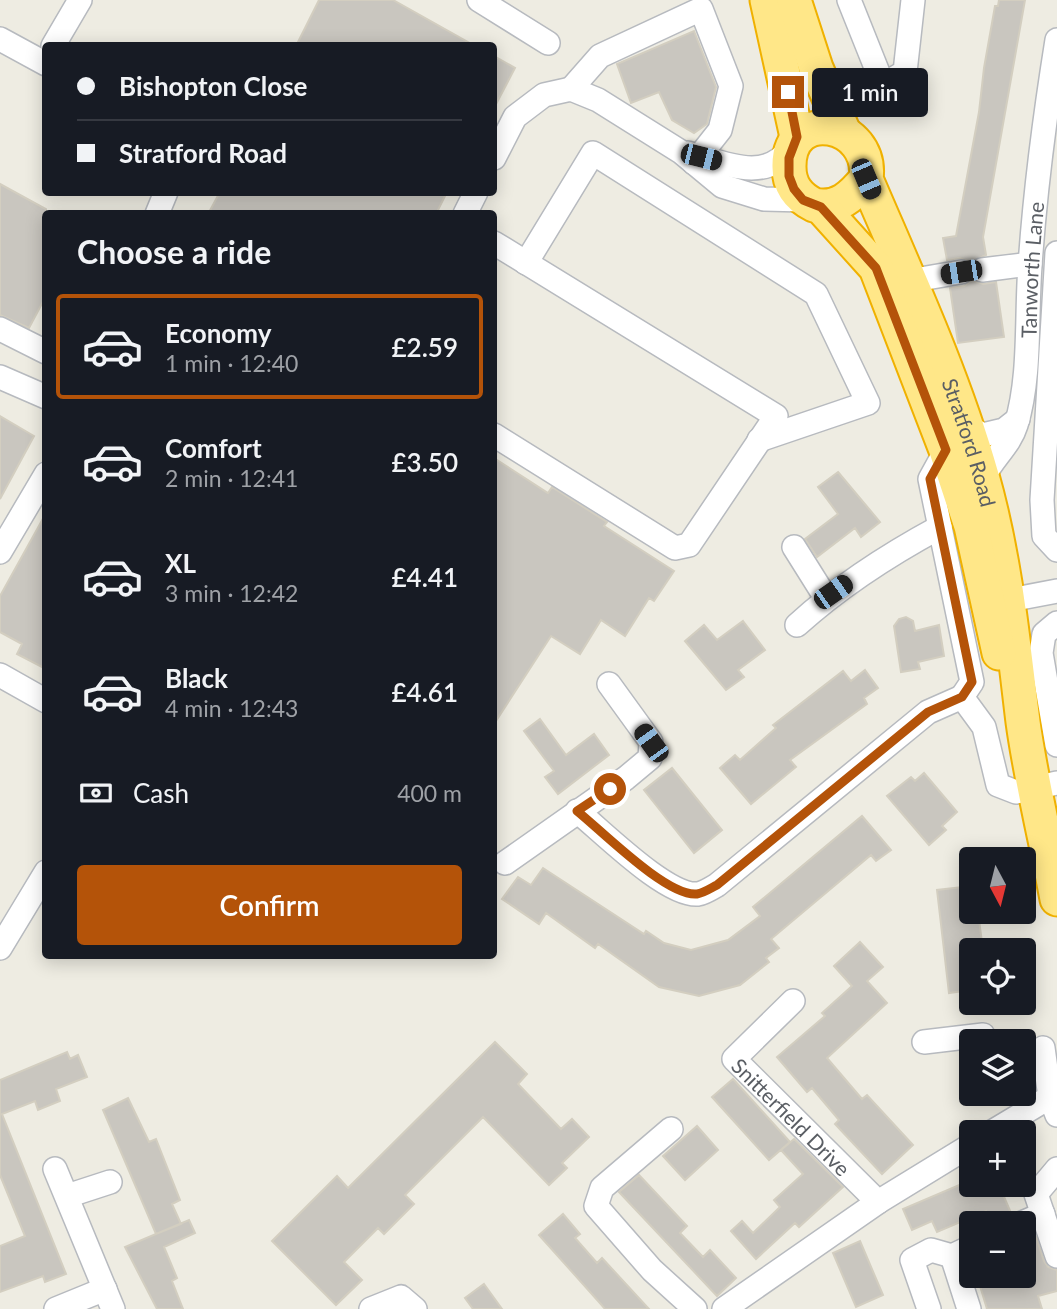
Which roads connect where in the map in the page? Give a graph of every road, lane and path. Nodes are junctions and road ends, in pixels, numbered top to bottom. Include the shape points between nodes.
1 (80, 0) edge
2 (479, 0) edge
3 (767, 0) edge
4 (794, 0) edge
5 (849, 0) edge
6 (913, 0) edge
7 (0, 39) edge
8 (56, 42) edge
9 (548, 43) dead end
10 (1056, 52) edge
11 (42, 56) edge
12 (571, 89) junction
13 (843, 130) junction
14 (1043, 137) junction
15 (794, 143) junction
16 (497, 152) edge
17 (692, 157) junction
18 (1057, 165) edge
19 (866, 179) junction
20 (812, 203) junction
21 (497, 245) edge
22 (1057, 253) edge
23 (526, 263) junction
24 (1030, 264) junction
25 (909, 281) junction
26 (0, 329) edge
27 (42, 350) edge
28 (0, 377) edge
29 (42, 395) edge
30 (1052, 414) edge
31 (1018, 419) junction
32 (497, 437) edge
33 (956, 438) junction
34 (760, 440) junction
35 (983, 478) junction
36 (42, 481) edge
37 (940, 527) junction
38 (794, 547) dead end
39 (1057, 550) edge
40 (0, 552) edge
41 (1057, 592) edge
42 (826, 598) junction
43 (998, 602) junction
44 (1057, 623) edge
45 (797, 625) dead end
46 (0, 676) edge
47 (609, 684) dead end
48 (962, 697) junction
49 (42, 699) edge
50 (1057, 745) edge
51 (1046, 786) edge
52 (577, 811) junction
53 (505, 863) dead end
54 (42, 879) edge
55 (1057, 899) edge
56 (0, 948) edge
57 (793, 1001) dead end
58 (959, 1038) edge
59 (924, 1042) dead end
60 (1041, 1050) edge
61 (1054, 1106) edge
62 (1021, 1120) edge
63 (671, 1129) dead end
64 (959, 1152) edge
65 (55, 1169) dead end
66 (1057, 1169) edge
67 (110, 1182) dead end
68 (67, 1196) junction
69 (878, 1202) junction
70 (1034, 1211) edge
71 (1036, 1223) edge
72 (959, 1252) edge
73 (921, 1254) junction
74 (1057, 1256) edge
75 (966, 1288) edge
76 (109, 1299) edge
77 (56, 1309) edge
78 (371, 1309) edge
79 (415, 1309) edge
80 (695, 1309) edge
81 (724, 1309) edge
82 (929, 1309) edge
83 (942, 1309) edge
84 (969, 1309) edge

1 - 8 street
2 - 9 street
3 - 15 highway, Stratford Road
4 - 13 highway, Stratford Road
5 - 6 street via 883,85 905,72
7 - 11 street
10 - 14 street, Tanworth Lane
12 - 16 street via 544,95 515,117
12 - 17 street via 598,100
12 - 17 street via 600,56 701,9 731,86 720,130
13 - 15 highway via 824,128
13 - 19 highway, Stratford Road via 864,156
14 - 18 street
14 - 24 street, Tanworth Lane
15 - 17 street via 782,160 755,170
15 - 20 highway, Stratford Road via 789,176 794,189
17 - 20 street via 722,186 740,193
19 - 20 highway via 852,197 838,204
19 - 25 highway, Stratford Road
20 - 33 highway, Stratford Road via 876,268
21 - 23 street
22 - 30 street
23 - 34 street via 776,416
23 - 34 street via 593,153 816,294 868,403
24 - 25 street
24 - 31 street, Tanworth Lane
25 - 33 highway, Stratford Road
26 - 27 street
28 - 29 street
30 - 39 street via 1042,500 1044,536
31 - 33 street via 1004,430
31 - 35 street, Tanworth Lane via 1011,439
32 - 34 street via 675,548 690,545
33 - 35 highway, Stratford Road
33 - 37 street via 930,479
33 - 43 highway, Stratford Road via 971,526
35 - 43 highway, Stratford Road
36 - 40 street
37 - 42 street via 878,560
37 - 48 street via 972,682
38 - 42 street
41 - 43 street
42 - 45 street
43 - 51 highway, Stratford Road via 1024,723
44 - 50 street via 1044,634 1041,653
46 - 49 street
47 - 52 street via 651,743 650,758
48 - 51 street via 984,727 998,785 1016,792
48 - 52 street via 928,712 717,885 699,894 662,881
51 - 55 highway, Stratford Road
52 - 53 street
54 - 56 street
57 - 69 street, Snitterfield Drive via 734,1059
58 - 59 street
60 - 61 street
61 - 62 street
63 - 80 street via 602,1188 596,1206 652,1270
64 - 69 street
65 - 68 street
66 - 70 street via 1036,1194
67 - 68 street
68 - 76 street
69 - 81 street
71 - 74 street
72 - 73 street
73 - 82 street via 912,1260
73 - 83 street
75 - 84 street
76 - 77 street
78 - 79 street via 401,1297

